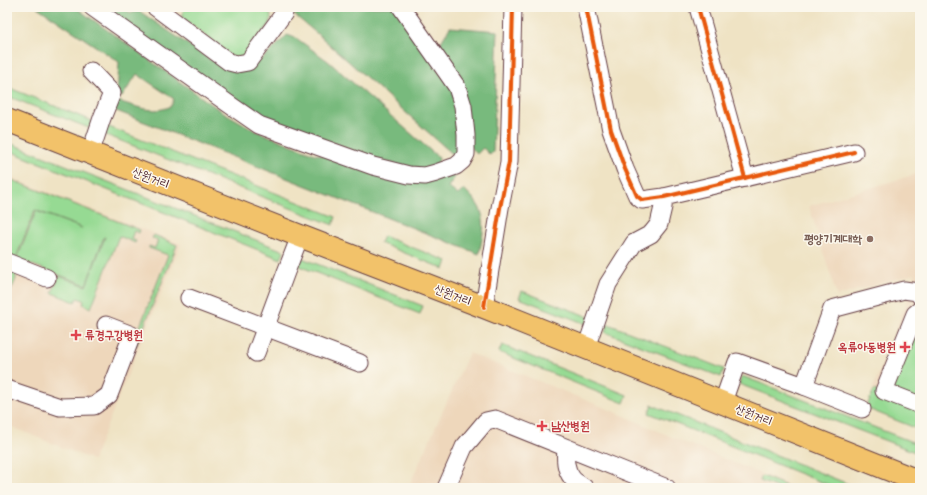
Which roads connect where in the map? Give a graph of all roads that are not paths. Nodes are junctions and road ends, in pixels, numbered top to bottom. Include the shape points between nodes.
1 (92, 7) edge
2 (155, 7) edge
3 (402, 7) edge
4 (513, 7) edge
5 (586, 7) edge
6 (698, 7) edge
7 (284, 13) dead end
8 (91, 71) dead end
9 (7, 120) edge
10 (854, 152) dead end
11 (90, 154) junction
12 (745, 178) junction
13 (664, 197) junction
14 (300, 236) junction
15 (7, 262) edge
16 (47, 278) dead end
17 (920, 296) edge
18 (189, 298) dead end
19 (484, 307) junction
20 (920, 310) edge
21 (106, 325) dead end
22 (265, 327) junction
23 (586, 348) junction
24 (256, 353) dead end
25 (360, 363) dead end
26 (804, 386) junction
27 (7, 389) edge
28 (723, 402) junction
29 (920, 405) edge
30 (862, 409) dead end
31 (566, 448) junction
32 (920, 482) edge
33 (446, 488) edge
34 (586, 488) edge
35 (666, 488) edge

1 - 3 street via 260,125 374,166 409,175 425,176 456,166 466,154 463,106 457,88
2 - 7 street via 229,62 237,64 248,62
4 - 19 street via 509,162
5 - 13 street via 611,130 624,169 637,196 642,200
6 - 12 street
8 - 11 street via 112,93
9 - 11 main road, 산원거리
10 - 12 street
11 - 14 main road, 산원거리
12 - 13 street
13 - 23 street via 659,224 651,234 634,243 608,284
14 - 19 main road, 산원거리
14 - 22 street
15 - 16 street
17 - 26 street via 918,292 904,290 832,309
18 - 22 street
19 - 23 main road, 산원거리
20 - 29 street via 915,314 884,391
21 - 27 street via 132,335 109,395 94,406 60,407
22 - 24 street
22 - 25 street
23 - 28 main road, 산원거리
26 - 28 street via 737,362
26 - 30 street
28 - 32 main road, 산원거리
31 - 33 street via 495,419 486,421 464,447
31 - 34 street via 566,467 573,479
31 - 35 street

